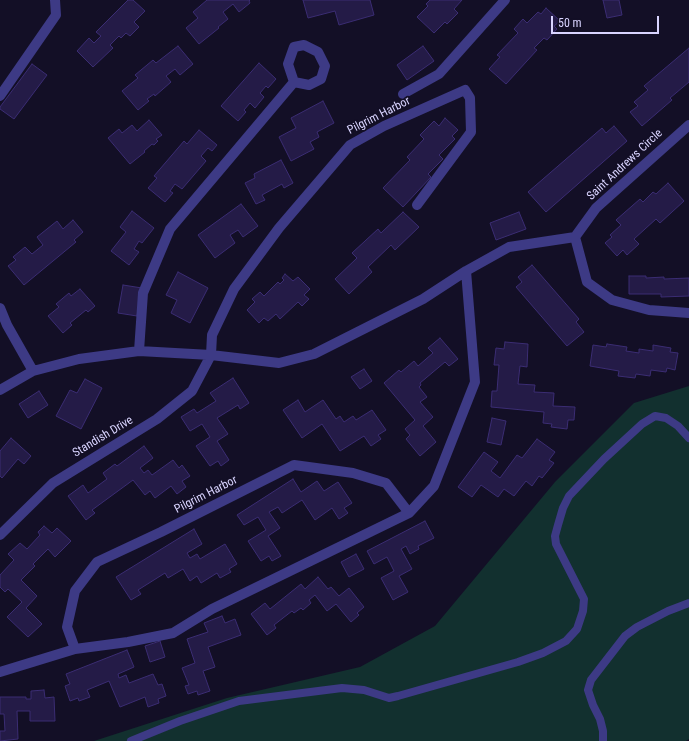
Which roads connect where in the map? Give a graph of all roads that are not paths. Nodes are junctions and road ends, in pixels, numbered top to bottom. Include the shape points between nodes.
1 (55, 0) edge
2 (505, 0) edge
3 (294, 82) dead end
4 (403, 94) dead end
5 (0, 96) edge
6 (689, 125) edge
7 (417, 205) dead end
8 (575, 238) junction
9 (466, 271) junction
10 (0, 308) edge
11 (689, 313) edge
12 (3, 326) edge
13 (139, 351) junction
14 (211, 355) junction
15 (33, 371) junction
16 (0, 390) edge
17 (689, 438) edge
18 (409, 513) junction
19 (0, 535) edge
20 (689, 603) edge
21 (75, 648) junction
22 (0, 672) edge
23 (131, 741) edge
24 (603, 741) edge

1 - 5 street via 56,15
2 - 4 street via 439,74
3 - 13 street via 170,229 143,294
6 - 8 street, Saint Andrews Circle via 596,208
7 - 14 street, Pilgrim Harbor via 471,132 470,98 465,90 384,126 350,145 279,228 234,289 212,335
8 - 9 street via 509,247
8 - 11 street via 587,282 612,300 649,310
9 - 14 street via 423,299 314,354 278,363
9 - 18 street via 475,382 434,486
10 - 12 street
12 - 15 street
13 - 14 street
13 - 15 street via 79,359
14 - 19 street, Standish Drive via 192,391 157,420 53,483
15 - 16 street
17 - 23 lane via 666,418 655,416 642,424 569,496 558,525 556,544 584,599 577,629 566,641 518,662 398,696 389,698 364,690 342,688 239,701
18 - 21 street via 212,610 173,633 128,642
18 - 21 street, Pilgrim Harbor via 386,483 353,473 294,465 97,562 75,590 67,627
20 - 24 lane via 668,611 625,636 591,680 588,690 600,719
21 - 22 street

